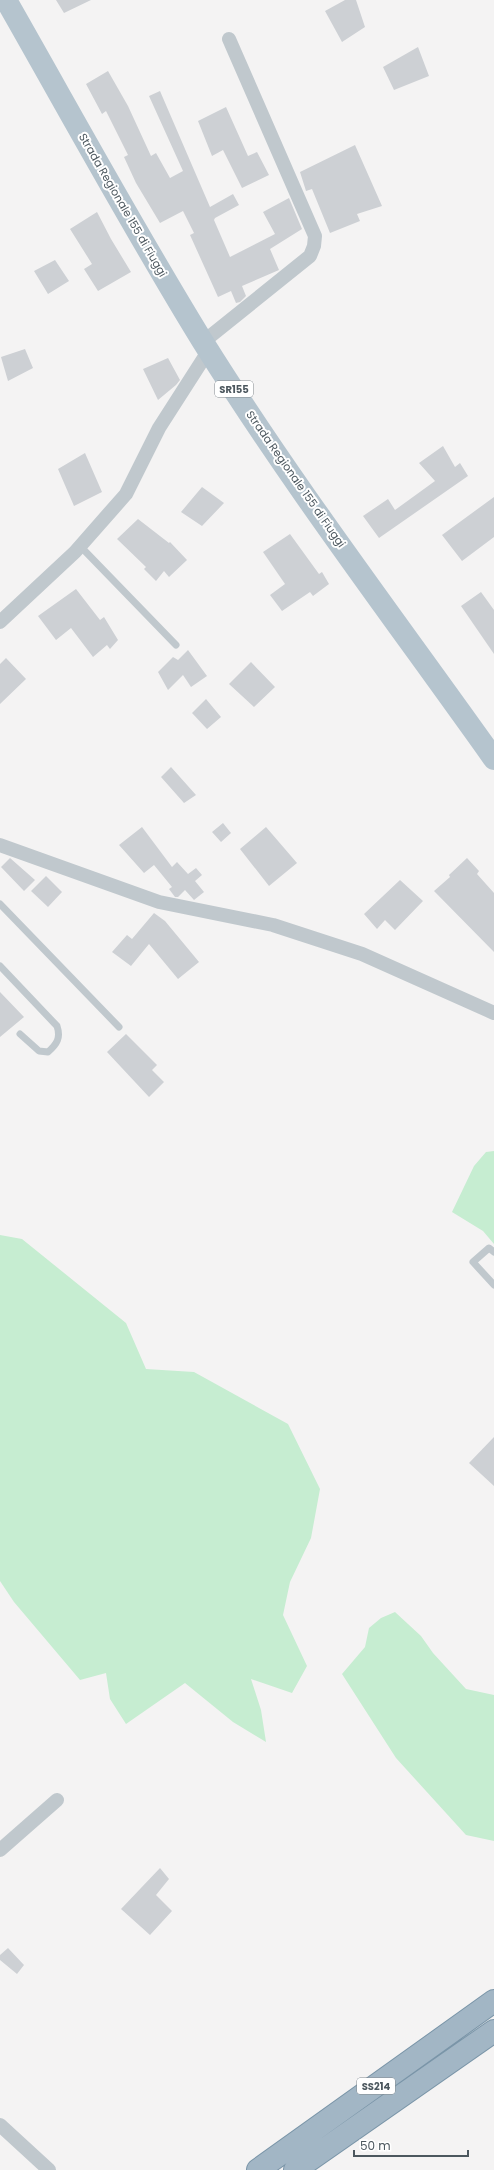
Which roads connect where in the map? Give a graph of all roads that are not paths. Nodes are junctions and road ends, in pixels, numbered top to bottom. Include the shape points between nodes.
1 (6, 0) edge
2 (229, 39) dead end
3 (206, 346) junction
4 (81, 546) junction
5 (0, 622) edge
6 (176, 645) dead end
7 (494, 757) edge
8 (0, 845) edge
9 (0, 904) edge
10 (0, 966) edge
11 (494, 1013) edge
12 (120, 1027) dead end
13 (20, 1034) dead end
14 (494, 1252) edge
15 (494, 1285) edge
16 (57, 1800) dead end
17 (0, 1850) edge
18 (494, 2001) edge
19 (494, 2031) edge
20 (0, 2125) edge
21 (49, 2170) edge
22 (258, 2170) edge
23 (295, 2170) edge

1 - 3 main road, Strada Regionale 155 di Fiuggi / SR155 via 132,222
2 - 3 street via 315,236 310,256
3 - 4 street via 159,428 126,494
3 - 7 main road, Strada Regionale 155 di Fiuggi / SR155 via 271,446
4 - 5 street
4 - 6 lane
8 - 11 street via 159,902 273,925 362,954
9 - 12 lane
10 - 13 lane via 57,1026 60,1034 56,1045 48,1052 39,1051
14 - 15 lane via 489,1248 473,1262
16 - 17 street
18 - 22 highway, SS214
19 - 23 highway, SS214
20 - 21 street

